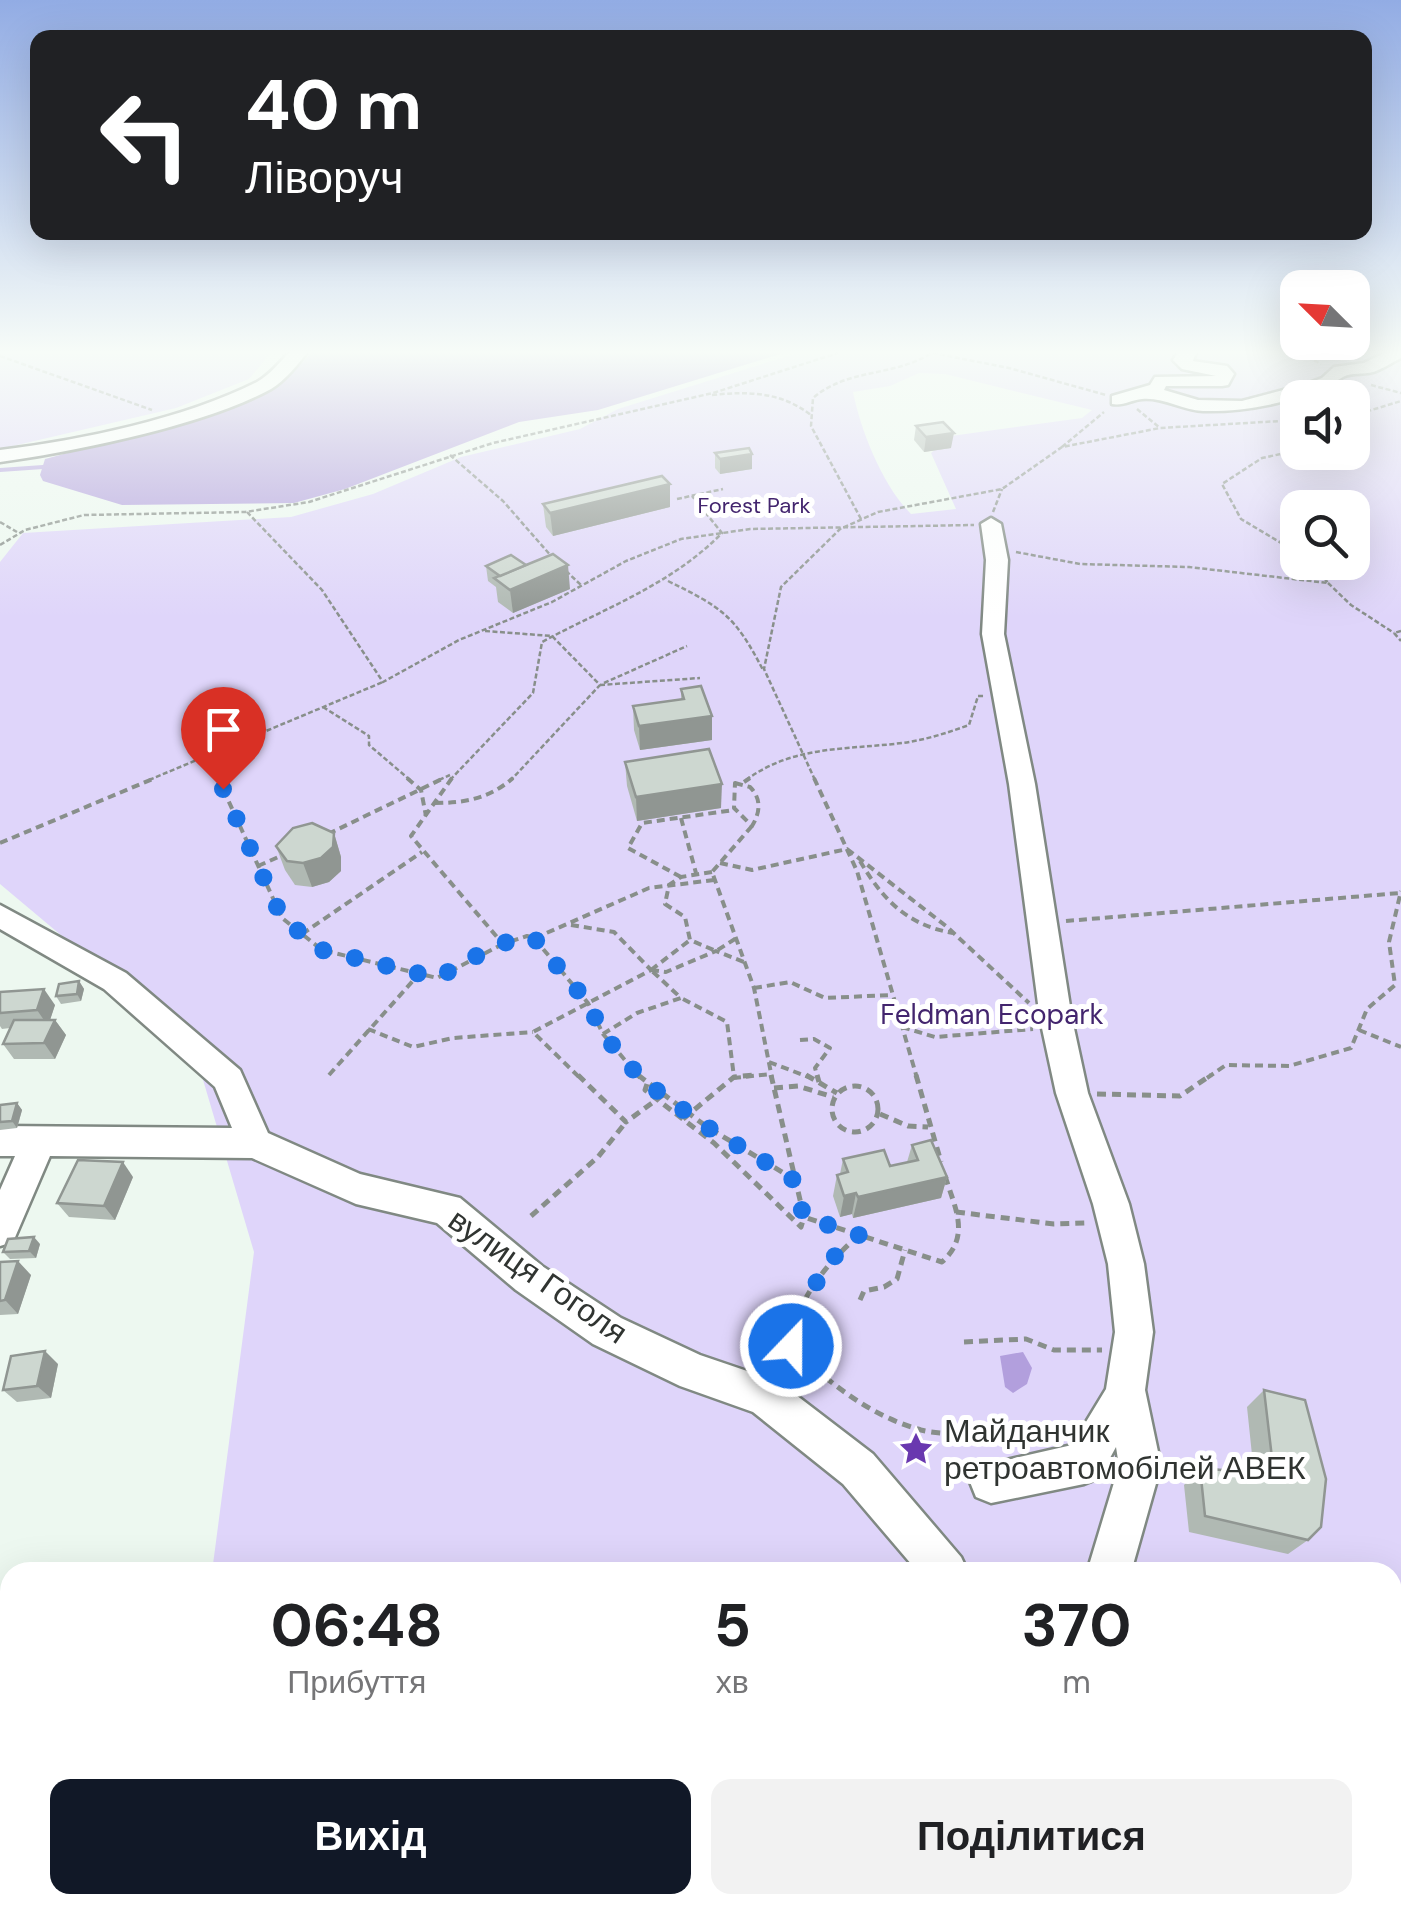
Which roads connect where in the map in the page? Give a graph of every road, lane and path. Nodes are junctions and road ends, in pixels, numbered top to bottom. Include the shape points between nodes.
1 (90, 439) edge
2 (511, 439) edge
3 (817, 439) edge
4 (1072, 439) edge
5 (1105, 439) edge
6 (1062, 448) junction
7 (1280, 454) edge
8 (450, 455) junction
9 (0, 456) edge
10 (1002, 488) junction
11 (723, 489) dead end
12 (692, 496) junction
13 (677, 499) dead end
14 (246, 512) junction
15 (862, 520) junction
16 (0, 522) edge
17 (840, 529) junction
18 (18, 532) junction
19 (722, 533) junction
20 (993, 535) junction
21 (1280, 544) edge
22 (0, 545) edge
23 (668, 581) junction
24 (1328, 582) joint
25 (582, 586) junction
26 (482, 630) junction
27 (1401, 631) edge
28 (1394, 633) junction
29 (552, 636) junction
30 (1401, 641) edge
31 (688, 646) dead end
32 (700, 678) dead end
33 (383, 682) junction
34 (770, 683) junction
35 (600, 685) junction
36 (1006, 696) junction
37 (322, 707) junction
38 (804, 752) junction
39 (208, 754) junction
40 (454, 773) junction
41 (744, 782) junction
42 (421, 790) junction
43 (435, 803) junction
44 (734, 810) junction
45 (426, 816) junction
46 (681, 818) junction
47 (752, 826) junction
48 (323, 836) edge
49 (0, 843) edge
50 (847, 848) junction
51 (424, 851) junction
52 (290, 852) edge
53 (857, 856) junction
54 (720, 862) junction
55 (258, 866) junction
56 (712, 872) junction
57 (696, 873) junction
58 (681, 877) junction
59 (714, 880) junction
60 (670, 885) junction
61 (1401, 892) edge
62 (0, 916) edge
63 (1042, 923) junction
64 (571, 925) junction
65 (953, 933) junction
66 (302, 934) junction
67 (534, 938) junction
68 (736, 938) junction
69 (690, 940) junction
70 (503, 944) junction
71 (716, 951) junction
72 (744, 962) junction
73 (651, 970) junction
74 (419, 974) junction
75 (754, 988) junction
76 (892, 995) junction
77 (682, 998) junction
78 (588, 1003) junction
79 (902, 1027) junction
80 (1058, 1027) junction
81 (368, 1028) junction
82 (1358, 1030) junction
83 (534, 1032) junction
84 (603, 1034) junction
85 (800, 1040) dead end
86 (1401, 1047) edge
87 (769, 1062) junction
88 (329, 1074) dead end
89 (771, 1074) junction
90 (734, 1078) junction
91 (819, 1082) junction
92 (774, 1088) junction
93 (1072, 1094) junction
94 (836, 1095) junction
95 (660, 1097) junction
96 (689, 1114) junction
97 (880, 1114) junction
98 (683, 1119) junction
99 (626, 1122) junction
100 (930, 1127) junction
101 (728, 1139) junction
102 (38, 1140) junction
103 (0, 1141) edge
104 (254, 1143) junction
105 (719, 1147) junction
106 (792, 1178) junction
107 (955, 1212) junction
108 (530, 1216) dead end
109 (804, 1217) junction
110 (1116, 1222) junction
111 (0, 1230) edge
112 (859, 1235) junction
113 (905, 1250) junction
114 (860, 1300) dead end
115 (964, 1342) dead end
116 (1128, 1369) junction
117 (984, 1434) dead end
118 (991, 1482) dead end
119 (937, 1562) edge
120 (1112, 1562) edge

1 - 9 street
2 - 8 path
3 - 15 path
4 - 6 path
5 - 6 path
6 - 10 path
7 - 21 path via 1222,484 1227,504 1247,528
8 - 14 path via 343,495
8 - 25 path via 503,500
10 - 15 path
10 - 20 path
11 - 12 path
12 - 13 path
12 - 19 path
14 - 18 path via 64,516
14 - 33 path via 322,590
15 - 17 path
16 - 18 path
17 - 19 path
17 - 20 path
17 - 34 path via 782,587 764,669
18 - 22 path
19 - 23 path
19 - 25 path via 681,539
20 - 24 path via 1053,561
20 - 36 street via 994,634
23 - 29 path
23 - 34 path via 715,604 742,628
24 - 28 path
25 - 26 path
26 - 29 path
26 - 33 path
27 - 28 path
28 - 30 path
29 - 35 path
29 - 40 path via 542,642 532,693
31 - 35 path
32 - 35 path
33 - 37 path
34 - 38 path
35 - 43 path via 492,796 453,806
36 - 38 path via 978,696 969,725 924,739
36 - 63 street
37 - 39 path
37 - 42 path via 368,736 369,745
38 - 41 path via 765,763
38 - 50 path
39 - 49 path
39 - 55 path
40 - 42 path
40 - 43 path
41 - 44 path via 731,792
41 - 47 path via 761,805
42 - 45 path
42 - 48 path
43 - 45 path
44 - 46 path
44 - 47 path
45 - 51 path via 412,836
46 - 57 path
46 - 58 path via 642,823 628,848
47 - 54 path
50 - 53 path
50 - 54 path via 752,870
50 - 76 path
51 - 66 path
51 - 70 path
52 - 55 path
53 - 65 path
53 - 65 path via 900,914 924,930
54 - 56 path
55 - 66 path via 282,918
56 - 57 path
56 - 59 path
57 - 58 path
58 - 60 path
59 - 60 path
59 - 68 path
60 - 64 path via 649,888
60 - 69 path via 665,904 682,912
61 - 63 path
61 - 82 path via 1390,942 1395,985 1367,1009
62 - 104 street via 115,981 228,1080
63 - 80 street
64 - 67 path
64 - 73 path via 614,932
65 - 80 path
66 - 74 path via 322,950
67 - 70 path
67 - 78 path
68 - 71 path
68 - 72 path
69 - 71 path
69 - 73 path
70 - 74 path via 437,978
71 - 72 path
71 - 73 path via 666,972
72 - 75 path
73 - 77 path
73 - 78 path
74 - 81 path
75 - 76 path via 790,982 822,999
75 - 87 path
76 - 79 path
77 - 84 path via 637,1012
77 - 90 path via 726,1022
78 - 83 path
78 - 84 path
79 - 80 path via 935,1037
79 - 100 path
80 - 93 street
81 - 83 path via 413,1047
81 - 88 path
82 - 86 path
82 - 93 path via 1351,1048 1289,1066 1226,1066 1180,1096
83 - 99 path
84 - 95 path via 647,1084 645,1090
85 - 91 path via 830,1048 815,1068
87 - 89 path
87 - 91 path
89 - 90 path
89 - 92 path
90 - 96 path
91 - 94 path
92 - 94 path
92 - 106 path
93 - 110 street
94 - 97 path via 851,1088 866,1092 878,1101
94 - 97 path via 832,1116 850,1130 870,1128
95 - 96 path
95 - 98 path
95 - 99 path
96 - 98 path
96 - 101 path
97 - 100 path
98 - 105 path
99 - 108 path
100 - 107 path
101 - 105 path
101 - 106 path
102 - 103 street, вулиця Гоголя
102 - 104 street, вулиця Гоголя
102 - 111 street
104 - 119 street, вулиця Гоголя via 356,1189 447,1210 606,1331 765,1396 858,1470
105 - 109 path via 801,1227
106 - 109 path
107 - 110 path via 1054,1224
107 - 113 path via 962,1236 958,1250 942,1262
109 - 112 path
110 - 116 street via 1134,1332
112 - 113 path
112 - 117 path via 826,1264 792,1330 791,1346 856,1399 921,1430
113 - 114 path via 897,1280 864,1291
115 - 116 path via 1026,1340
116 - 118 street via 1125,1394 1084,1463
116 - 120 street via 1140,1466

